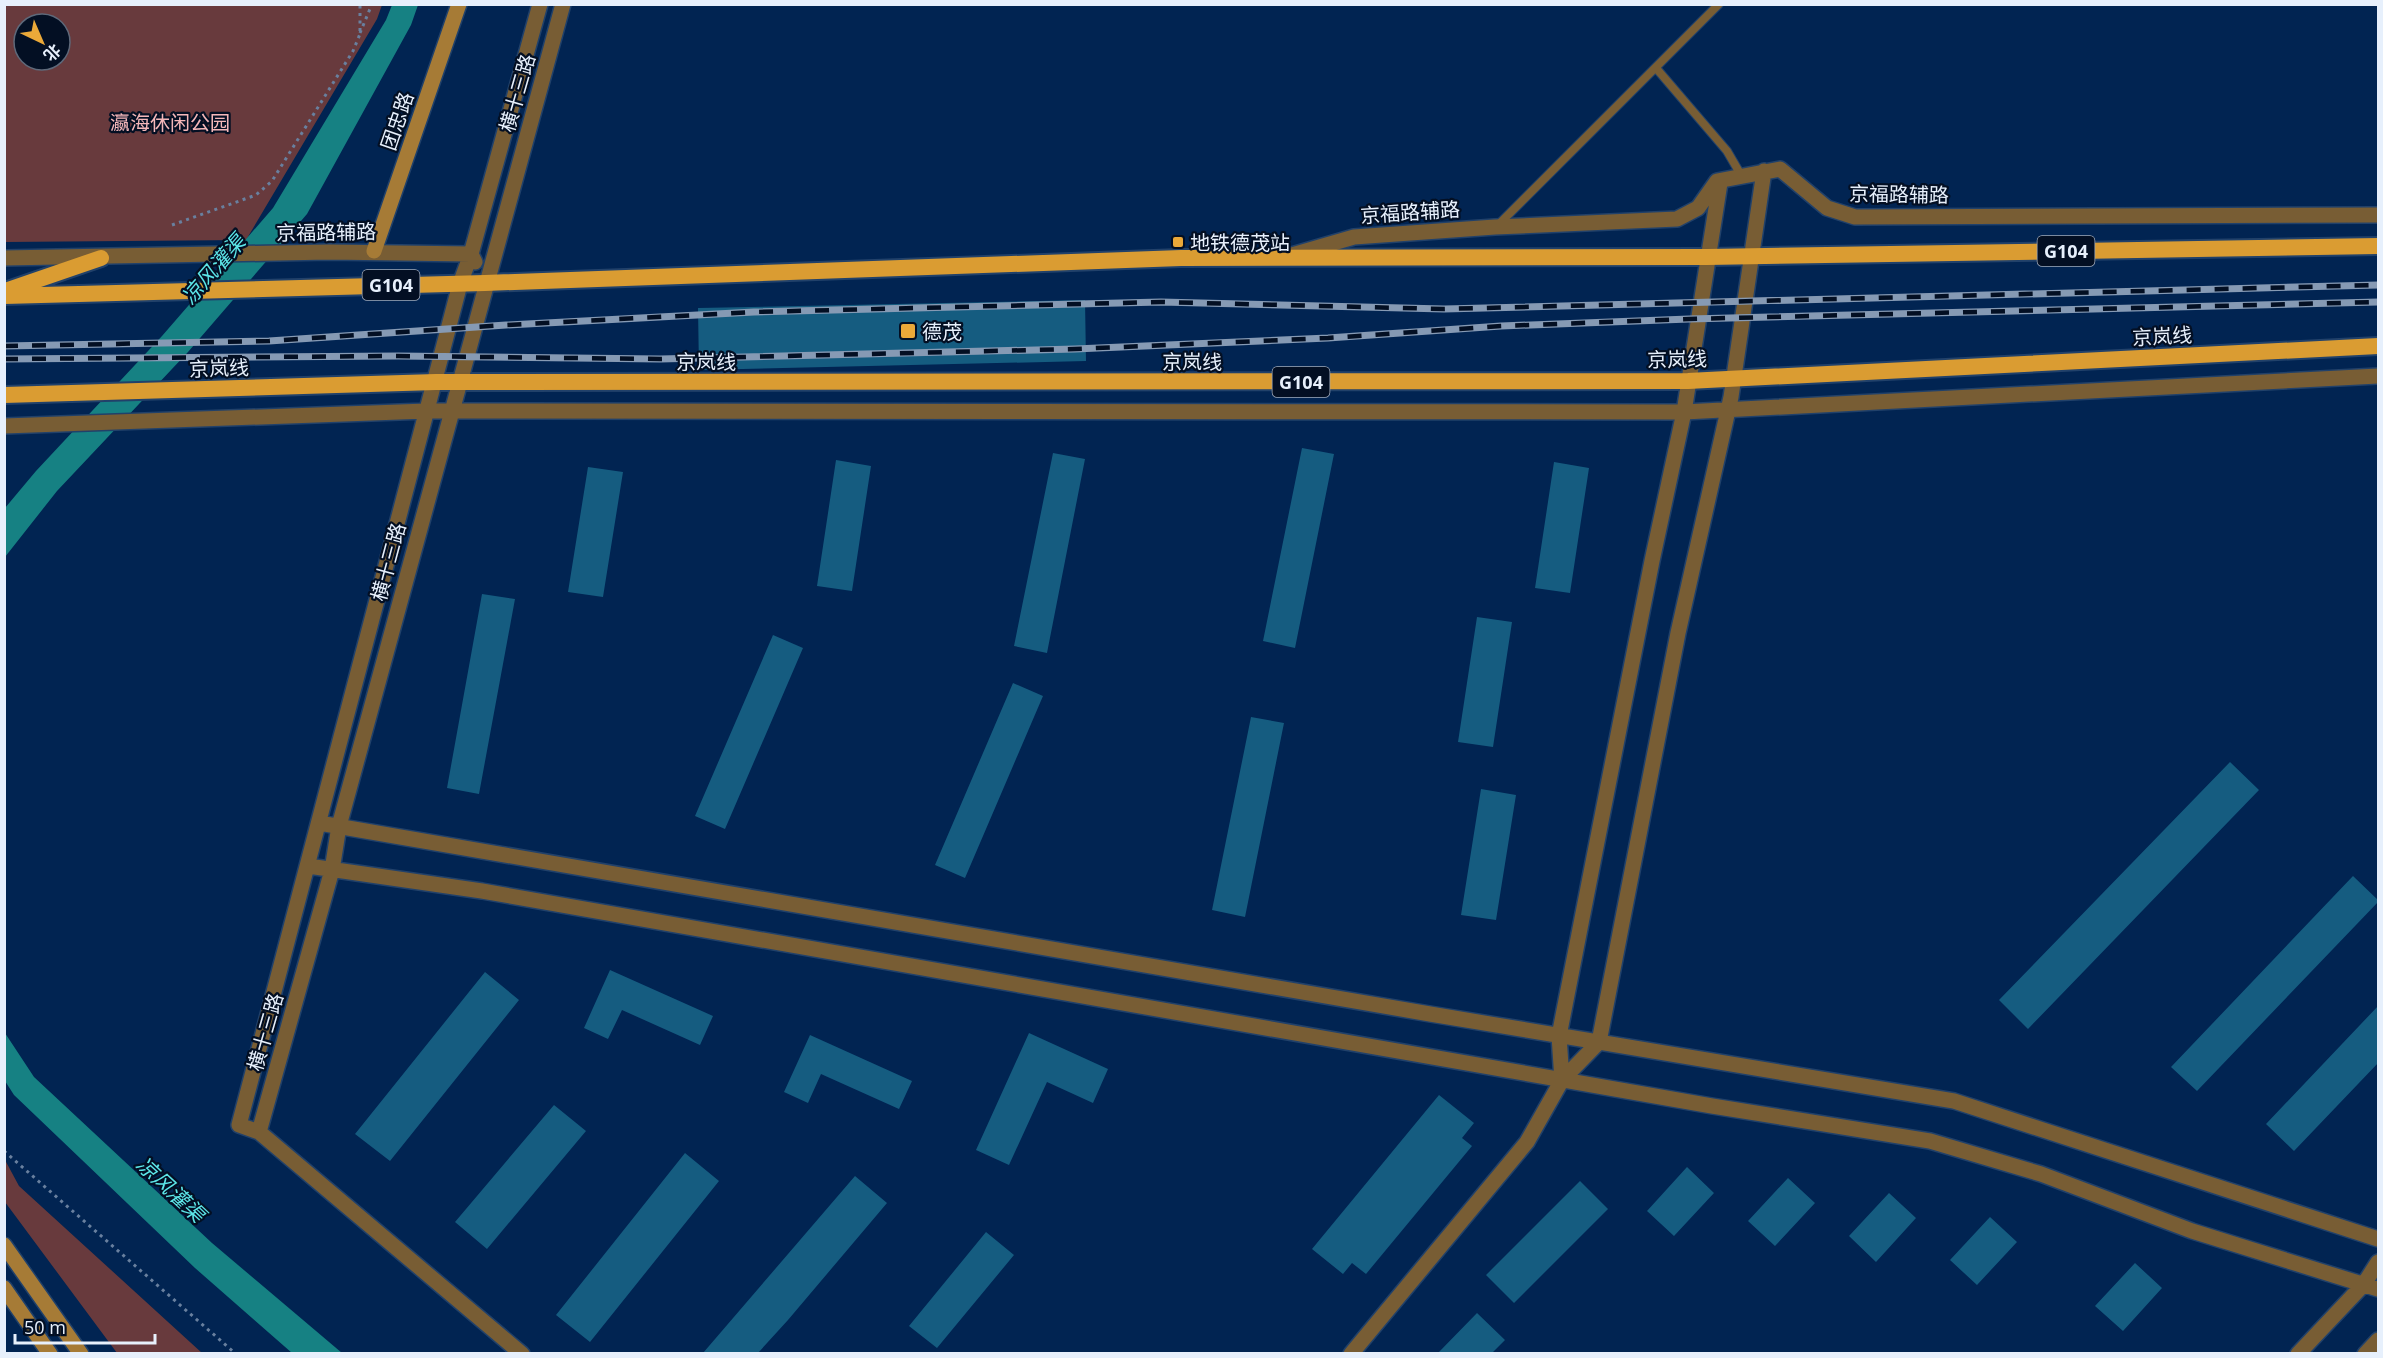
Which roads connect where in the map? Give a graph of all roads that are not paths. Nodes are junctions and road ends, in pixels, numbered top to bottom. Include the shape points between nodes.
1 (459, 4) edge
2 (540, 4) edge
3 (563, 4) edge
4 (1719, 4) edge
5 (1656, 68) junction
6 (1764, 171) junction
7 (1741, 175) junction
8 (1721, 180) junction
9 (2379, 215) edge
10 (1496, 227) junction
11 (2379, 246) edge
12 (374, 252) junction
13 (471, 254) junction
14 (1753, 256) junction
15 (1707, 257) junction
16 (4, 258) edge
17 (101, 258) junction
18 (1277, 259) junction
19 (485, 283) junction
20 (460, 284) junction
21 (4, 291) edge
22 (4, 296) edge
23 (2379, 346) edge
24 (2379, 376) edge
25 (1734, 378) junction
26 (1688, 381) junction
27 (436, 382) junction
28 (459, 382) junction
29 (4, 395) edge
30 (427, 411) junction
31 (1728, 411) junction
32 (450, 412) junction
33 (1684, 412) junction
34 (4, 426) edge
35 (319, 823) junction
36 (339, 826) junction
37 (308, 866) junction
38 (332, 870) junction
39 (1559, 1036) junction
40 (1599, 1042) junction
41 (1562, 1080) junction
42 (259, 1132) junction
43 (2379, 1239) edge
44 (4, 1245) edge
45 (2379, 1262) edge
46 (2372, 1287) edge
47 (4, 1288) edge
48 (2379, 1340) edge
49 (50, 1353) edge
50 (81, 1353) edge
51 (522, 1353) edge
52 (1351, 1353) edge
53 (2298, 1353) edge
54 (2365, 1353) edge

1 - 12 main road, 团忠路
2 - 13 street, 横十三路
3 - 19 street, 横十三路
4 - 5 lane
5 - 7 lane via 1727,151
5 - 10 lane
6 - 7 street, 京福路辅路
6 - 9 street, 京福路辅路 via 1785,171 1827,208 1855,217
6 - 14 street
7 - 8 street, 京福路辅路
8 - 10 street, 京福路辅路 via 1701,205 1682,218
8 - 15 street
10 - 18 street, 京福路辅路 via 1354,237
11 - 14 highway, G104
12 - 13 street, 京福路辅路
12 - 17 street, 京福路辅路
13 - 19 street
13 - 20 street, 横十三路
14 - 15 highway, G104
14 - 25 street
15 - 18 highway, G104
15 - 26 street
16 - 17 street, 京福路辅路
17 - 21 highway
18 - 19 highway, G104 via 1181,258
19 - 20 highway, G104
19 - 28 street, 横十三路
20 - 22 highway, G104
20 - 27 street, 横十三路
23 - 25 highway, 京岚线 / G104
24 - 31 street
25 - 26 highway, 京岚线 / G104
25 - 31 street
26 - 28 highway, 京岚线 / G104
26 - 33 street
27 - 28 highway, 京岚线 / G104
27 - 29 highway, 京岚线 / G104
27 - 30 street, 横十三路
28 - 32 street, 横十三路
30 - 32 street
30 - 34 street
30 - 35 street, 横十三路
31 - 33 street
31 - 40 street via 1678,633
32 - 33 street
32 - 36 street, 横十三路
33 - 39 street
35 - 36 street
35 - 37 street, 横十三路
36 - 38 street, 横十三路
36 - 39 street
37 - 38 street
37 - 42 street, 横十三路 via 239,1125
38 - 41 street via 494,893
38 - 42 street, 横十三路
39 - 40 street
39 - 41 street
40 - 41 street
40 - 43 street via 1954,1101
41 - 46 street via 1930,1141 2041,1174 2192,1231
41 - 52 street via 1527,1142
42 - 51 street
44 - 50 main road
45 - 46 street
46 - 53 street
47 - 49 main road
48 - 54 street

